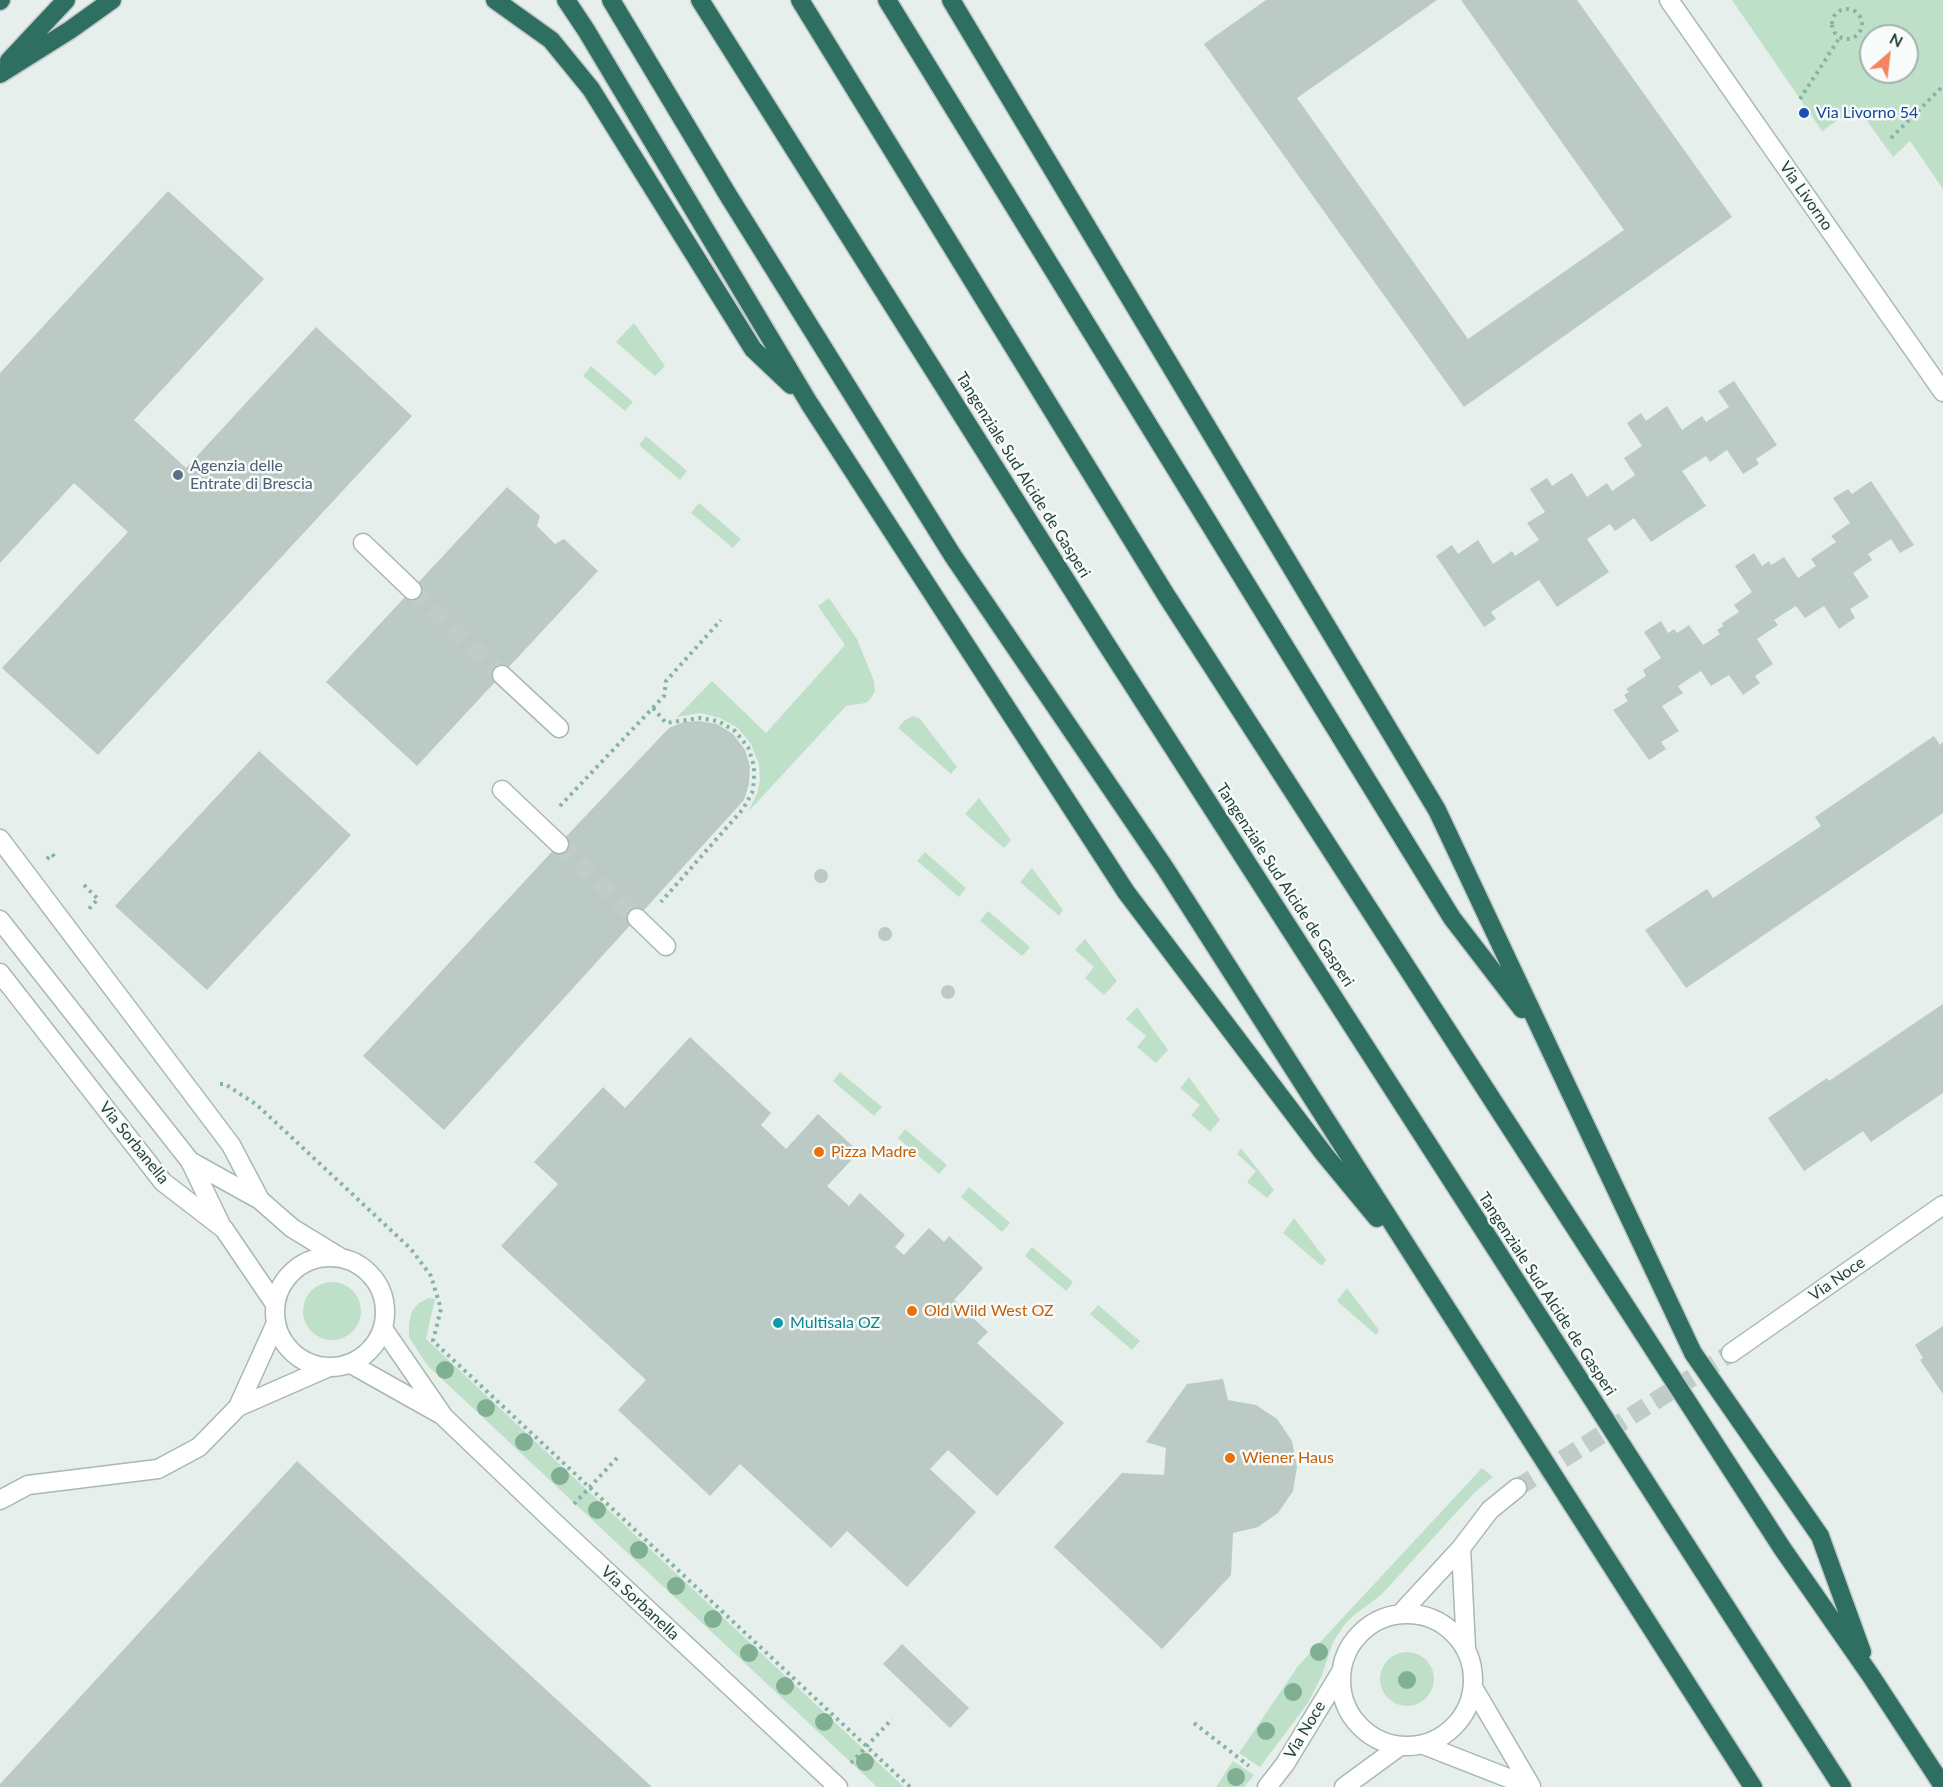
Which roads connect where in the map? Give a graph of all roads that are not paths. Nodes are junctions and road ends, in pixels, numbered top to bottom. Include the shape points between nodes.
1 (66, 0) edge
2 (112, 0) edge
3 (495, 0) edge
4 (566, 0) edge
5 (611, 0) edge
6 (700, 0) edge
7 (800, 0) edge
8 (888, 0) edge
9 (951, 0) edge
10 (1669, 0) edge
11 (0, 73) edge
12 (1943, 392) edge
13 (809, 403) junction
14 (363, 543) dead end
15 (412, 590) tunnel mouth
16 (502, 675) tunnel mouth
17 (559, 728) dead end
18 (502, 790) dead end
19 (0, 839) edge
20 (559, 844) tunnel mouth
21 (0, 920) edge
22 (640, 920) tunnel mouth
23 (666, 946) dead end
24 (0, 973) edge
25 (1543, 1036) junction
26 (190, 1161) junction
27 (260, 1200) junction
28 (1943, 1205) edge
29 (224, 1230) junction
30 (341, 1258) junction
31 (1429, 1282) junction
32 (275, 1304) junction
33 (276, 1323) junction
34 (384, 1329) junction
35 (1731, 1353) tunnel mouth
36 (351, 1364) junction
37 (327, 1368) junction
38 (238, 1407) junction
39 (444, 1417) junction
40 (1517, 1488) tunnel mouth
41 (0, 1500) edge
42 (1461, 1548) junction
43 (1401, 1613) junction
44 (1466, 1648) junction
45 (1341, 1672) junction
46 (1871, 1676) junction
47 (1474, 1689) junction
48 (1424, 1745) junction
49 (1400, 1746) junction
50 (836, 1784) edge
51 (1269, 1785) edge
52 (1943, 1786) edge
53 (1344, 1787) edge
54 (1531, 1787) edge
55 (1753, 1787) edge
56 (1842, 1787) edge

1 - 11 highway
2 - 11 highway
3 - 13 highway via 551,40 591,89 753,349
4 - 13 highway
5 - 31 highway via 953,556 1165,868
6 - 56 highway, Tangenziale Sud Alcide de Gasperi via 1105,642
7 - 46 highway via 1166,595 1782,1548
8 - 25 highway via 1452,918
9 - 25 highway via 1437,810
10 - 12 street, Via Livorno
13 - 31 highway via 1126,892 1324,1154
14 - 15 street
16 - 17 street
18 - 20 street
19 - 27 street via 231,1145
21 - 26 street
22 - 23 street
24 - 29 street, Via Sorbanella via 163,1182
25 - 46 highway via 1693,1353 1820,1536
26 - 27 street
26 - 29 street
27 - 30 street via 292,1228
28 - 35 street, Via Noce
29 - 32 street, Via Sorbanella
30 - 32 street via 318,1258 298,1267 283,1283
30 - 34 street via 360,1265 376,1282 385,1305
31 - 55 highway
32 - 33 street
33 - 37 street via 291,1351 304,1361
33 - 38 street
34 - 36 street via 371,1351
34 - 39 street, Via Sorbanella
36 - 37 street
36 - 39 street, Via Sorbanella
37 - 38 street
38 - 41 street via 199,1447 158,1469 28,1485
39 - 50 street, Via Sorbanella
40 - 42 street via 1490,1510
42 - 43 street
42 - 44 street
43 - 44 street via 1436,1619 1453,1631
43 - 45 street via 1379,1619 1360,1631 1347,1650
44 - 47 street via 1472,1661
45 - 49 street via 1343,1700 1358,1724 1377,1739
45 - 51 street, Via Noce
46 - 52 highway
47 - 48 street via 1461,1719 1445,1735
47 - 54 street
48 - 49 street
48 - 54 street
49 - 53 street

